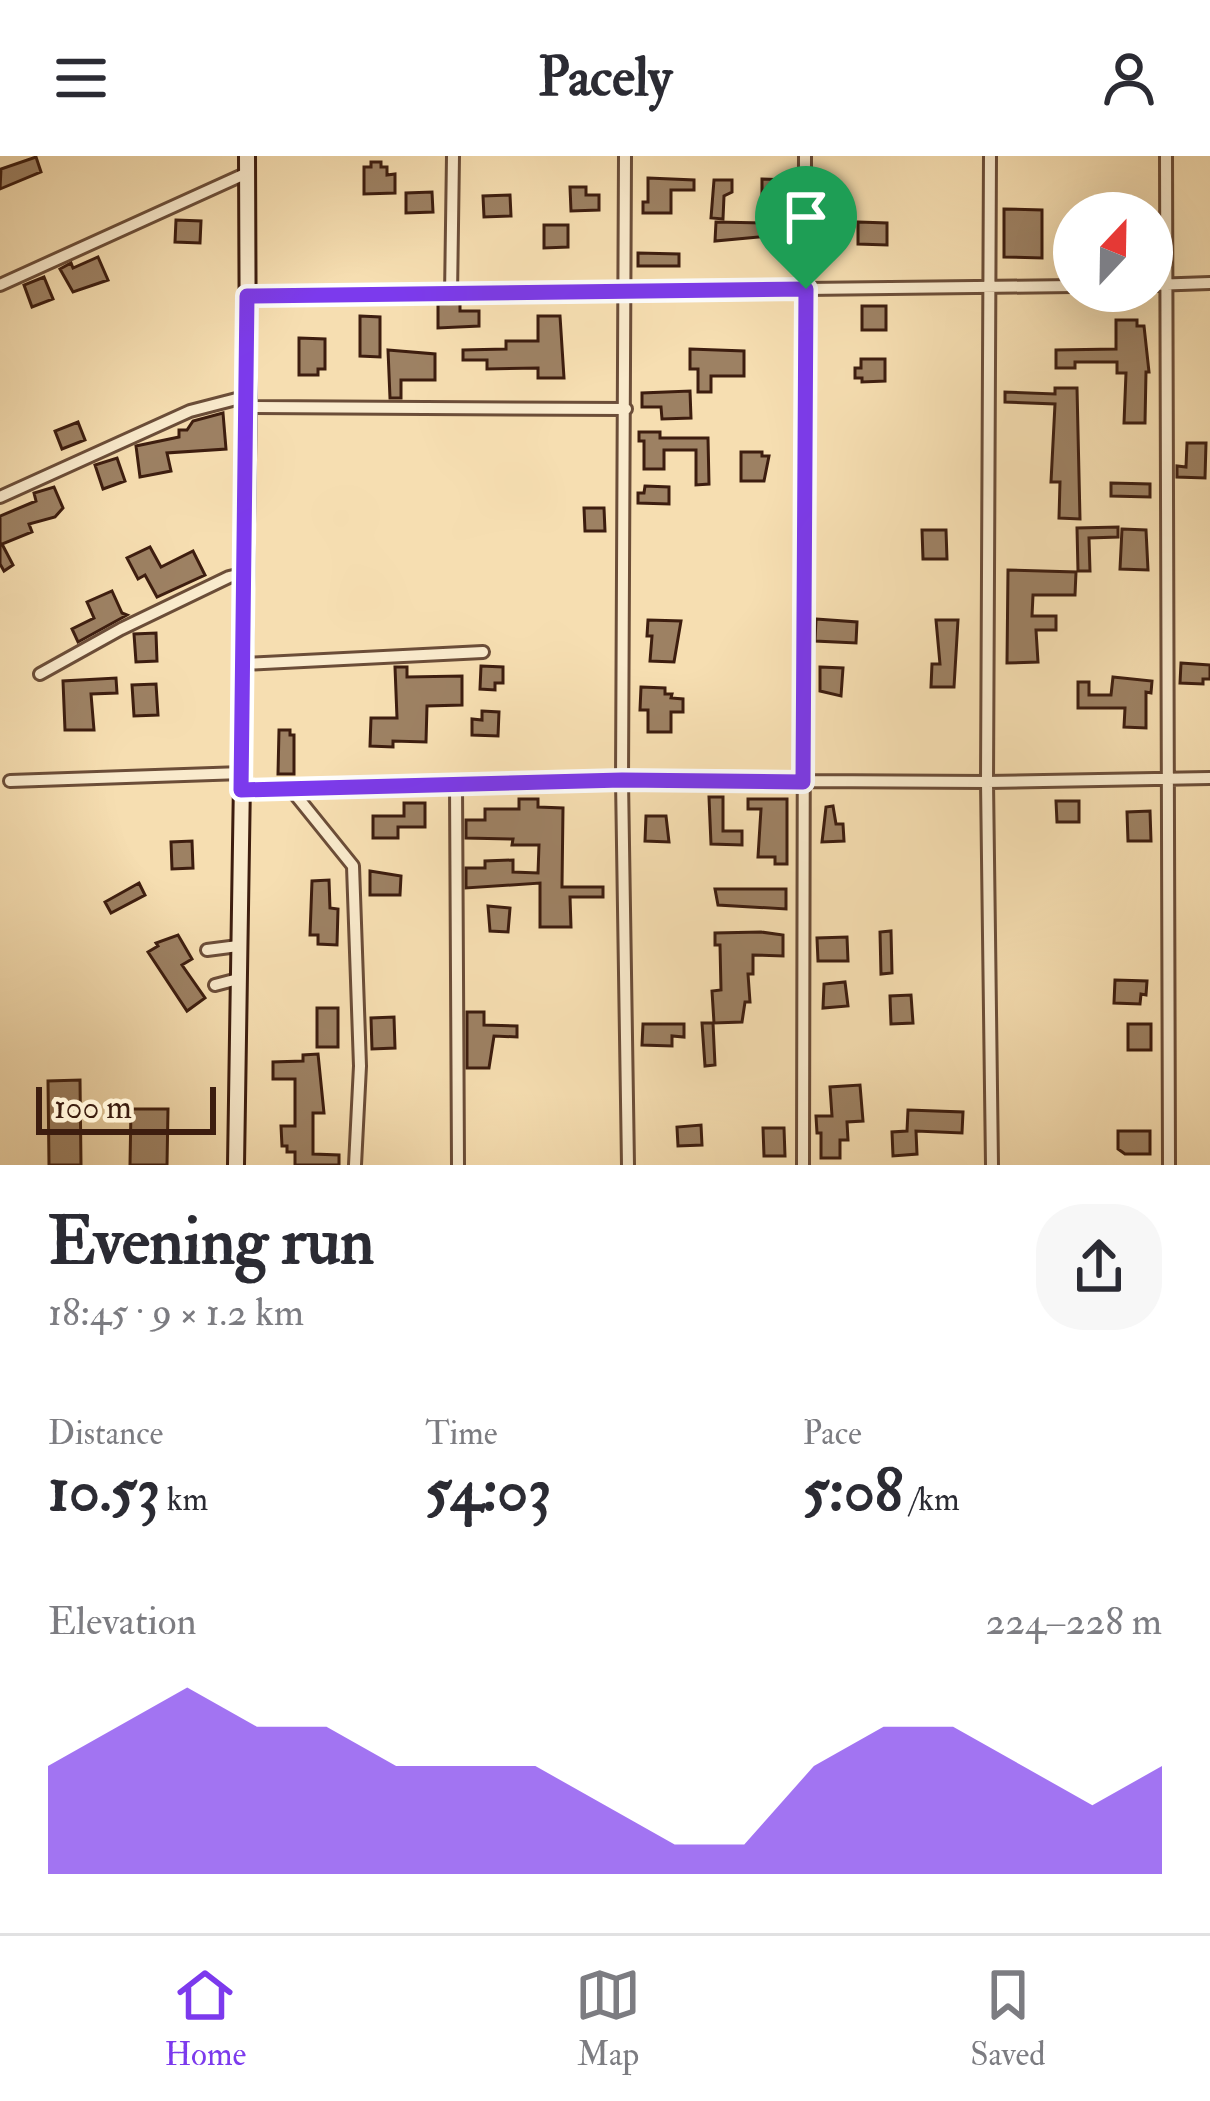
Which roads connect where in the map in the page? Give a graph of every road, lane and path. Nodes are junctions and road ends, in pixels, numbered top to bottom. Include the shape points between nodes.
1 (247, 156) edge
2 (453, 156) edge
3 (626, 156) edge
4 (805, 156) edge
5 (990, 156) edge
6 (1166, 156) edge
7 (248, 173) junction
8 (1166, 192) edge
9 (1210, 283) edge
10 (1173, 284) edge
11 (0, 285) edge
12 (1053, 286) edge
13 (991, 287) junction
14 (806, 289) junction
15 (625, 293) junction
16 (247, 296) junction
17 (451, 296) junction
18 (1167, 312) edge
19 (248, 401) junction
20 (626, 410) junction
21 (0, 496) edge
22 (246, 574) junction
23 (483, 652) dead end
24 (243, 664) junction
25 (40, 674) dead end
26 (1210, 778) edge
27 (1167, 779) junction
28 (622, 780) junction
29 (10, 781) dead end
30 (241, 782) junction
31 (803, 782) junction
32 (987, 782) junction
33 (456, 784) junction
34 (290, 788) junction
35 (238, 946) junction
36 (207, 950) dead end
37 (238, 979) junction
38 (215, 985) dead end
39 (236, 1165) edge
40 (355, 1165) edge
41 (458, 1165) edge
42 (628, 1165) edge
43 (803, 1165) edge
44 (992, 1165) edge
45 (1168, 1165) edge

1 - 7 street
2 - 17 street
3 - 15 street
4 - 14 street
5 - 13 street
6 - 8 street
7 - 11 street
7 - 16 street
9 - 10 street
12 - 13 street
13 - 14 street
13 - 32 street
14 - 15 street
14 - 31 street
15 - 17 street
15 - 20 street
16 - 17 street
16 - 19 street
18 - 27 street
19 - 20 street
19 - 21 street via 190,411
19 - 22 street
20 - 28 street
22 - 24 street
22 - 25 street
23 - 24 street
24 - 30 street
26 - 27 street
27 - 32 street
27 - 45 street
28 - 31 street
28 - 33 street
28 - 42 street
29 - 30 street
30 - 34 street
30 - 35 street
31 - 32 street
31 - 43 street
32 - 44 street
33 - 34 street
33 - 41 street
34 - 40 street via 353,866 361,1066
35 - 36 street
35 - 37 street
37 - 38 street
37 - 39 street

